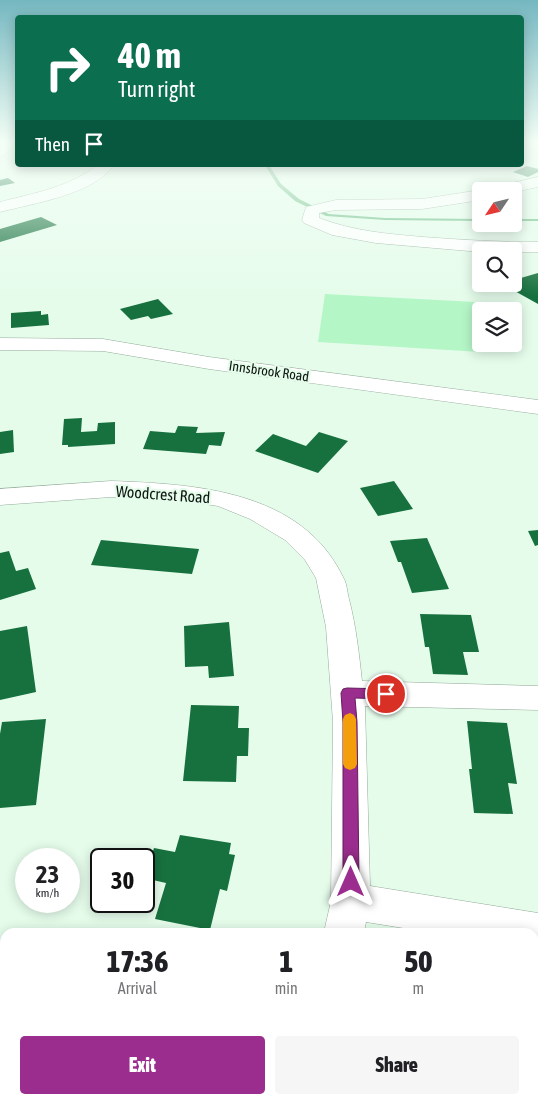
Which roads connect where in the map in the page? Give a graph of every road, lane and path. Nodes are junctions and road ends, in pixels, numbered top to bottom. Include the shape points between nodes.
1 (56, 192) edge
2 (472, 196) edge
3 (0, 206) edge
4 (538, 236) edge
5 (399, 239) junction
6 (538, 247) edge
7 (0, 344) edge
8 (538, 407) edge
9 (0, 497) edge
10 (347, 693) junction
11 (538, 698) edge
12 (348, 917) edge
13 (487, 928) edge

1 - 3 street
2 - 5 street via 422,204 336,204 317,209 310,220 338,231
4 - 5 street via 486,231 426,234
5 - 6 street via 486,247
7 - 8 street, Innsbrook Road via 103,345 209,363
9 - 10 street, Woodcrest Road via 111,489 172,491 224,499 259,513 295,534 315,554 330,578 341,627
10 - 11 street
10 - 12 street, Woodcrest Road via 350,722
12 - 13 street

